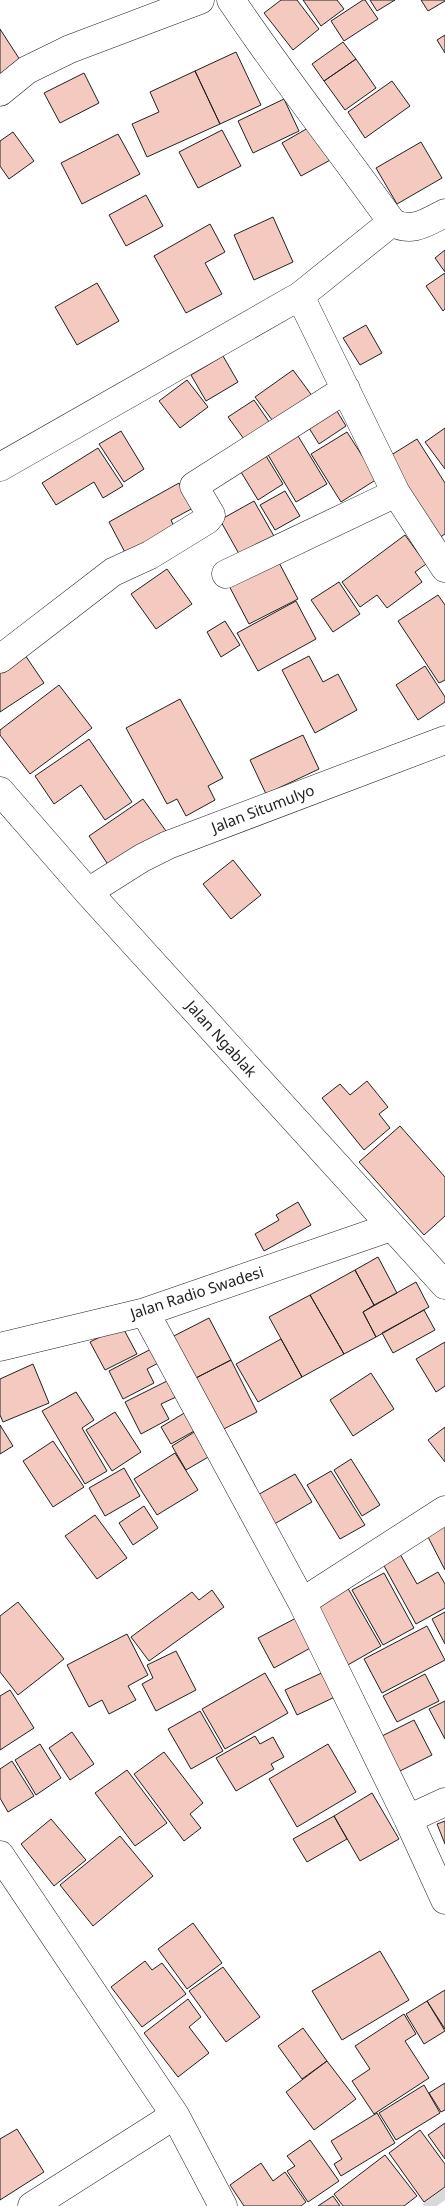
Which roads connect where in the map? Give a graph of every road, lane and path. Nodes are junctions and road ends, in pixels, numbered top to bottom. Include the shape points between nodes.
1 (200, 0) edge
2 (232, 0) edge
3 (0, 92) edge
4 (445, 214) edge
5 (392, 222) junction
6 (300, 296) junction
7 (346, 389) junction
8 (0, 467) edge
9 (396, 494) junction
10 (445, 568) edge
11 (226, 574) dead end
12 (0, 659) edge
13 (445, 740) edge
14 (0, 791) edge
15 (88, 892) junction
16 (392, 1227) junction
17 (445, 1286) edge
18 (145, 1312) junction
19 (0, 1347) edge
20 (445, 1510) edge
21 (302, 1602) junction
22 (445, 1802) edge
23 (408, 1819) junction
24 (0, 1855) edge
25 (445, 1900) edge
26 (175, 2115) junction
27 (32, 2206) edge
28 (223, 2206) edge

1 - 3 street via 70,49 27,70
2 - 5 street via 265,51
4 - 5 street via 411,229
5 - 6 street
6 - 7 street
6 - 8 street
7 - 9 street
7 - 12 street via 194,486 211,515 207,520 150,555 113,572
9 - 10 street
9 - 11 street
13 - 15 street, Jalan Situmulyo via 168,845
14 - 15 street, Jalan Ngablak
15 - 16 street, Jalan Ngablak
16 - 17 street, Jalan Ngablak
16 - 18 street, Jalan Radio Swadesi
18 - 19 street, Jalan Radio Swadesi
18 - 21 street
20 - 21 street
21 - 23 street
22 - 23 street
23 - 25 street
24 - 26 street
26 - 27 street
26 - 28 street

